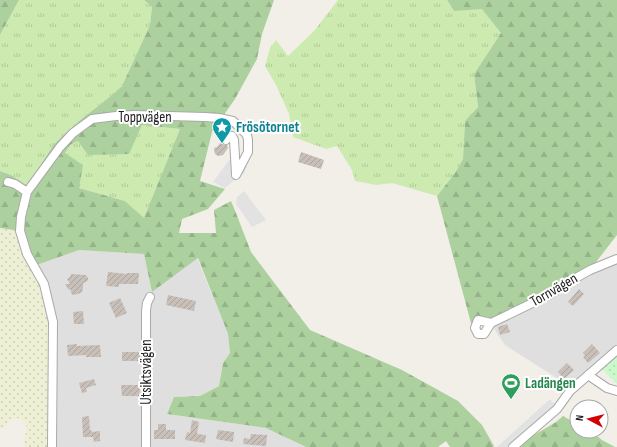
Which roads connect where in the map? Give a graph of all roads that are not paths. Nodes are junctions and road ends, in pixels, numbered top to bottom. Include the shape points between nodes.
1 (226, 140) dead end
2 (8, 182) dead end
3 (27, 192) junction
4 (617, 260) edge
5 (150, 297) dead end
6 (491, 323) dead end
7 (617, 350) edge
8 (588, 375) junction
9 (617, 391) edge
10 (52, 447) edge
11 (146, 447) edge
12 (513, 447) edge

1 - 3 street, Toppvägen via 230,136 234,140 236,175 248,152 248,140 247,135 233,122 205,117 134,115 92,119 60,147
2 - 3 street
3 - 10 street, Toppvägen via 20,231 27,254 44,284 53,322
4 - 6 street, Tornvägen via 590,270 548,295
5 - 11 street, Utsiktsvägen via 146,304
7 - 8 street
8 - 9 street via 607,388
8 - 12 street via 570,391 557,409

